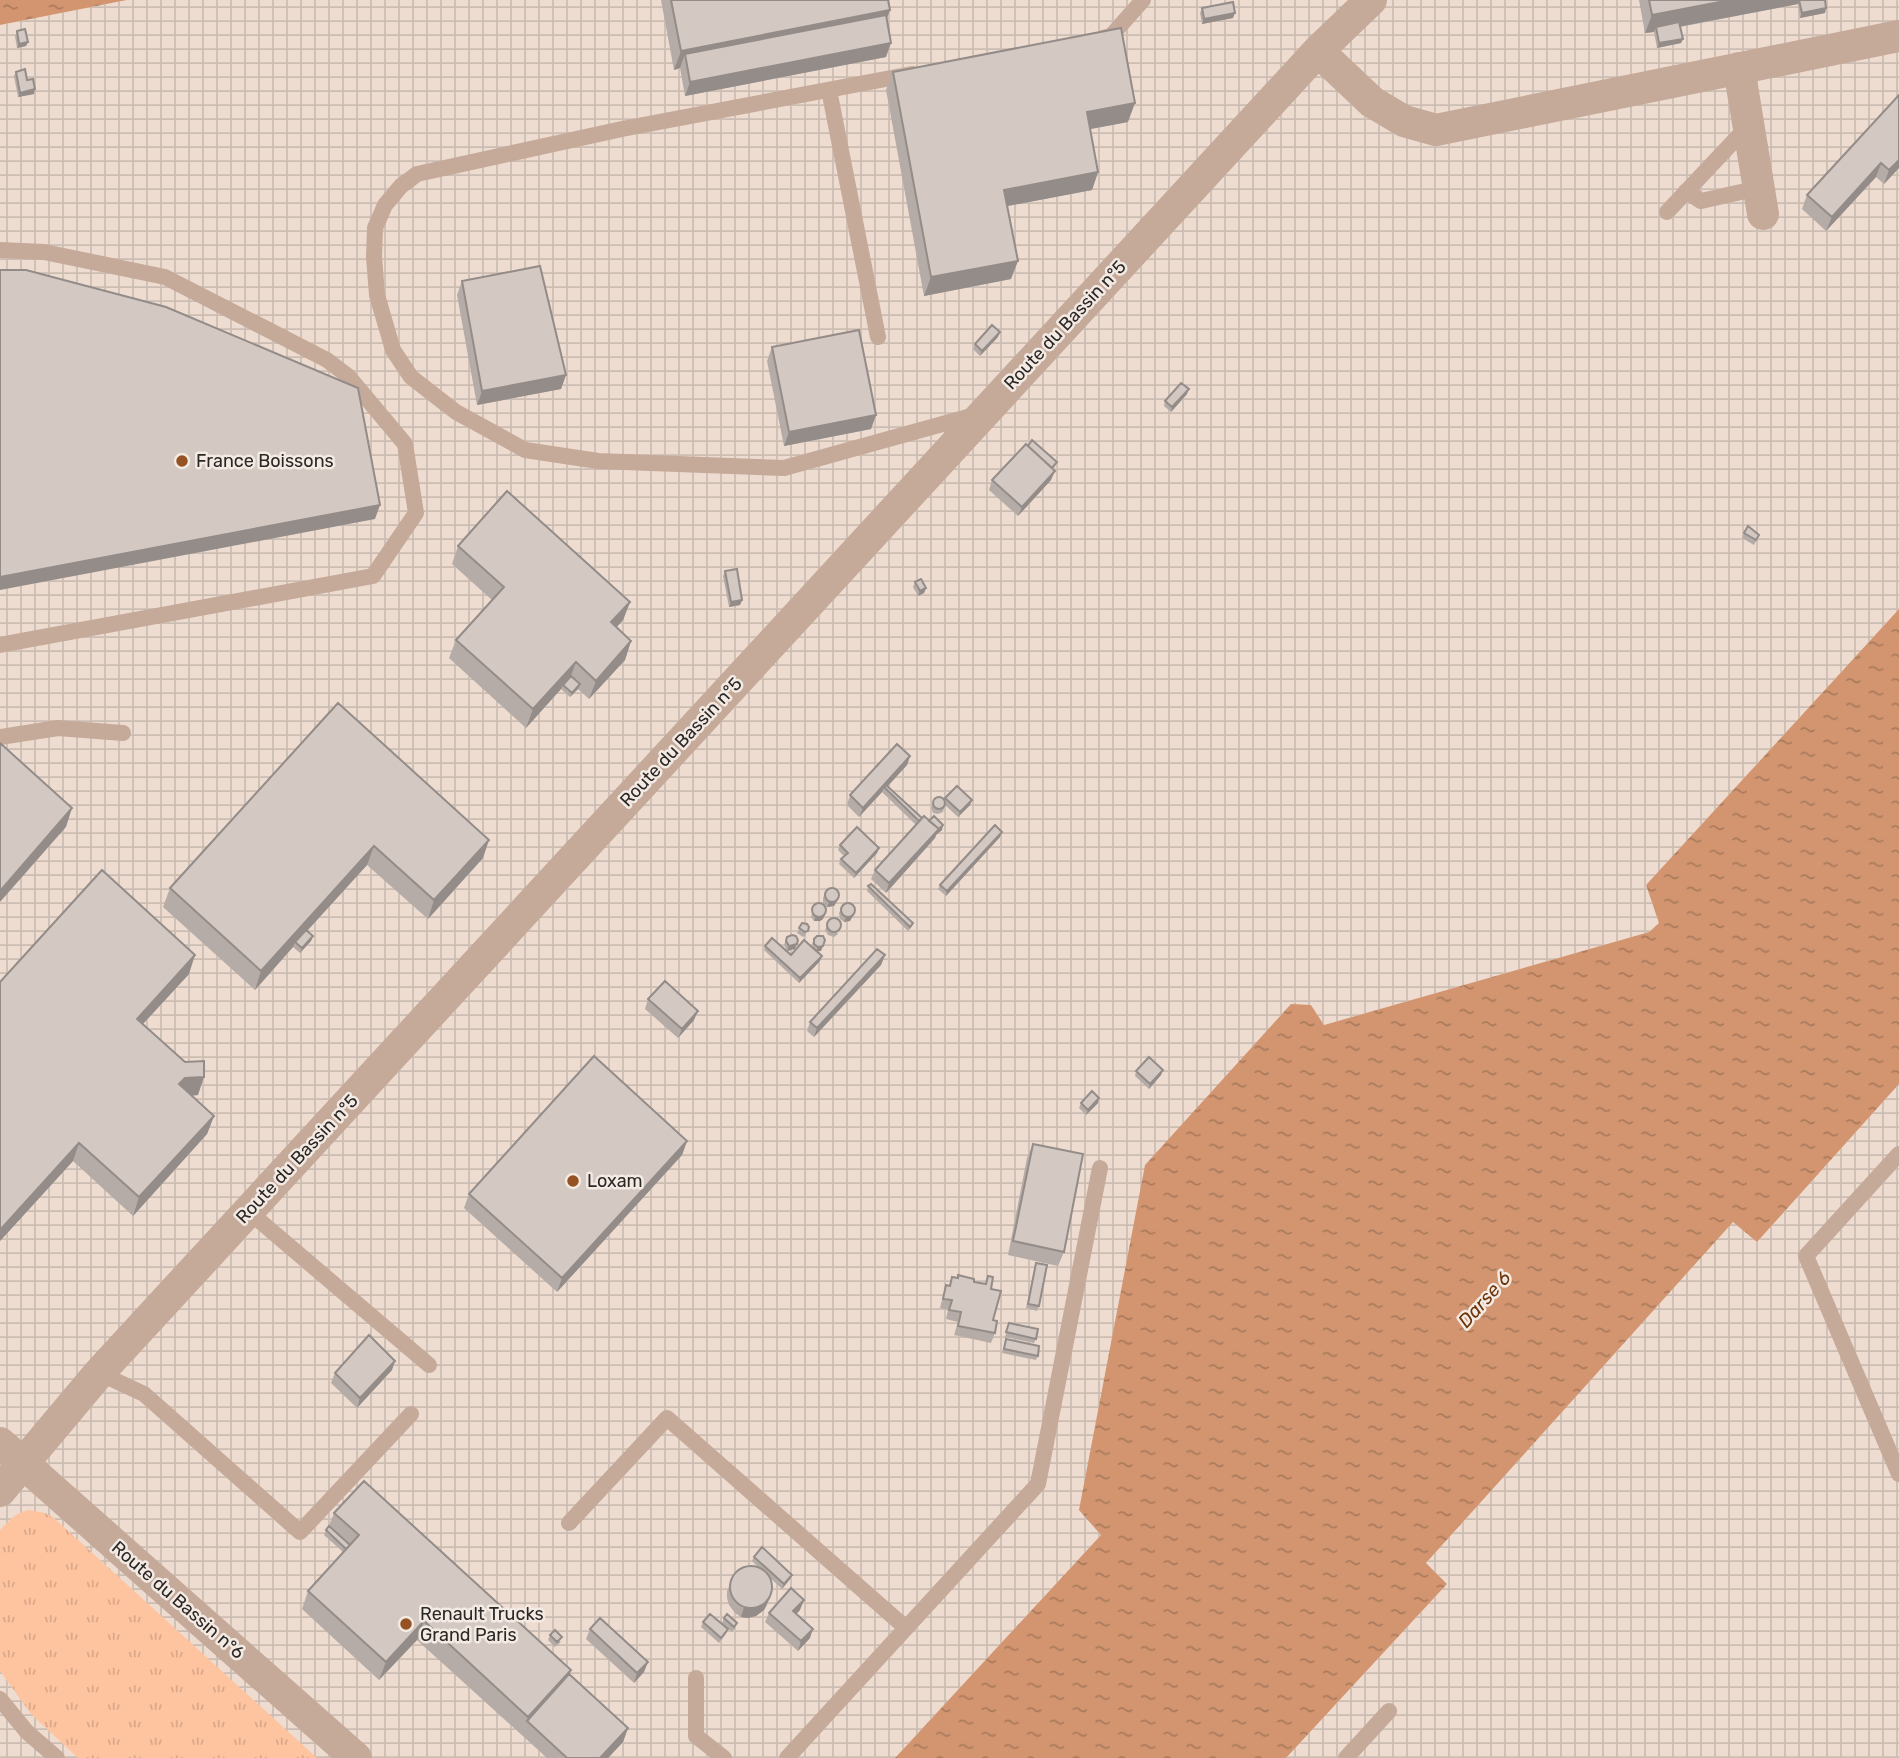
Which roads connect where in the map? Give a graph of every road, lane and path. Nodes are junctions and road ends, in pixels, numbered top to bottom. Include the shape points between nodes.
1 (1143, 0) edge
2 (1371, 0) edge
3 (1899, 36) edge
4 (1084, 41) edge
5 (1318, 51) junction
6 (1739, 68) junction
7 (923, 72) edge
8 (829, 90) junction
9 (1749, 125) junction
10 (1686, 191) junction
11 (1741, 192) dead end
12 (1667, 212) dead end
13 (1763, 214) dead end
14 (0, 250) edge
15 (878, 337) dead end
16 (983, 413) junction
17 (0, 645) edge
18 (123, 733) dead end
19 (0, 737) edge
20 (1899, 1154) edge
21 (1100, 1168) dead end
22 (248, 1211) junction
23 (429, 1365) dead end
24 (99, 1373) junction
25 (411, 1414) dead end
26 (0, 1443) edge
27 (25, 1463) junction
28 (1899, 1474) edge
29 (0, 1491) edge
30 (569, 1522) dead end
31 (906, 1628) junction
32 (696, 1678) dead end
33 (0, 1699) edge
34 (1389, 1711) dead end
35 (27, 1732) junction
36 (39, 1758) edge
37 (57, 1758) edge
38 (356, 1758) edge
39 (724, 1758) edge
40 (787, 1758) edge
41 (1346, 1758) edge

1 - 4 lane via 1111,36
2 - 5 street, Route du Bassin n°5
3 - 6 street
5 - 6 street via 1372,102 1404,121 1436,130
5 - 16 street, Route du Bassin n°5
6 - 9 street
7 - 8 lane
8 - 15 lane
8 - 16 lane via 417,174 385,205 375,228 377,295 393,350 411,377 456,412 525,450 598,461 784,468
9 - 10 lane
9 - 13 street
10 - 11 lane via 1701,201
10 - 12 lane
14 - 17 lane via 44,252 165,277 327,360 348,376 405,444 416,513 373,576
16 - 22 street, Route du Bassin n°5
18 - 19 lane via 58,728
20 - 28 lane via 1806,1256
21 - 31 lane via 1038,1484
22 - 23 lane
22 - 24 street, Route du Bassin n°5
24 - 25 lane via 144,1394 300,1532
24 - 27 street, Route du Bassin n°5
26 - 27 street, Route du Bassin n°6
27 - 29 street, Route du Bassin n°5
27 - 38 street, Route du Bassin n°6
30 - 31 lane via 667,1418
31 - 40 lane
32 - 39 lane via 696,1736
33 - 35 lane
34 - 41 lane
35 - 36 lane
35 - 37 lane

